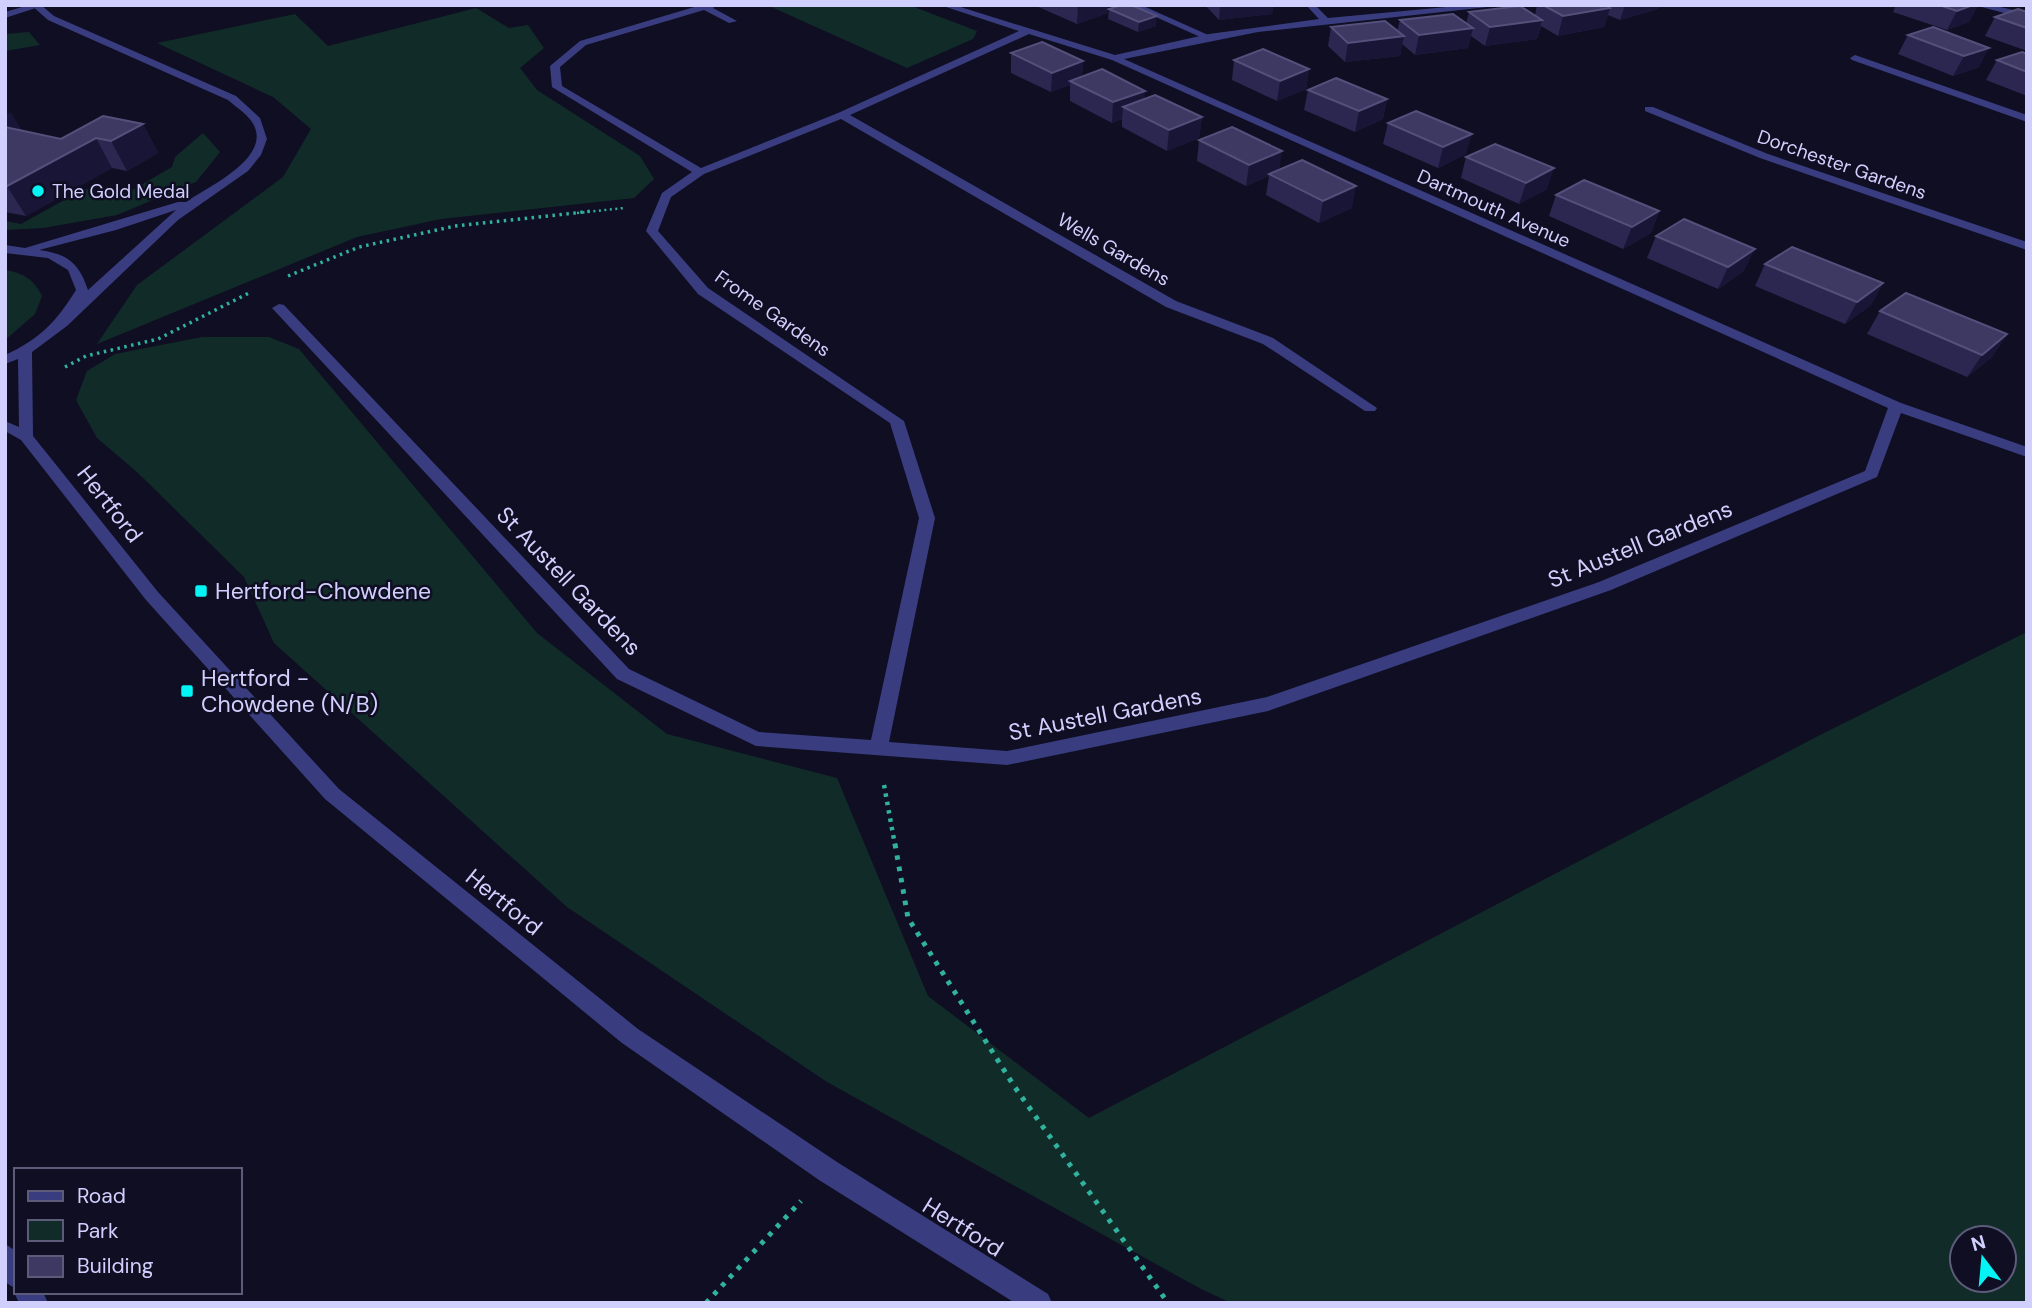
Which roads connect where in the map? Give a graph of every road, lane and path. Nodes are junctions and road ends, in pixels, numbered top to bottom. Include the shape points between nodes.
1 (944, 5) edge
2 (1133, 5) edge
3 (1310, 5) edge
4 (1502, 5) edge
5 (1978, 5) edge
6 (36, 6) edge
7 (709, 6) edge
8 (5, 16) edge
9 (2027, 16) edge
10 (732, 21) dead end
11 (1328, 22) junction
12 (1028, 31) junction
13 (1210, 38) junction
14 (1115, 58) junction
15 (1855, 58) dead end
16 (1649, 109) dead end
17 (842, 115) junction
18 (2027, 119) edge
19 (700, 172) junction
20 (195, 200) junction
21 (663, 204) junction
22 (2027, 246) edge
23 (5, 249) edge
24 (24, 250) junction
25 (287, 276) dead end
26 (251, 292) dead end
27 (279, 308) dead end
28 (62, 323) junction
29 (25, 351) junction
30 (86, 356) dead end
31 (5, 360) edge
32 (1896, 406) junction
33 (1370, 408) dead end
34 (5, 425) edge
35 (26, 437) junction
36 (2027, 452) edge
37 (878, 750) junction
38 (828, 1171) junction
39 (5, 1257) edge
40 (14, 1273) edge
41 (706, 1303) edge
42 (1040, 1303) edge
43 (1168, 1303) edge

1 - 12 street, Dartmouth Avenue
2 - 13 street
3 - 11 street
4 - 11 street
5 - 9 street
6 - 8 street
6 - 20 street via 51,18 232,98 256,118 262,138 255,156 236,176
7 - 10 street
7 - 19 street via 583,43 555,66 557,88
11 - 13 street
12 - 14 street, Dartmouth Avenue
12 - 17 street
13 - 14 street
14 - 32 street, Dartmouth Avenue
15 - 18 street
16 - 22 street, Dorchester Gardens via 1763,156
17 - 19 street
17 - 33 street, Wells Gardens via 1171,304 1268,341
19 - 21 street via 666,195
20 - 24 street
20 - 28 street
21 - 25 path via 454,226 359,247
21 - 37 street, Frome Gardens via 652,231 703,291 897,421 927,518
23 - 24 street
24 - 28 street via 51,255 74,268 82,290
26 - 30 path via 158,339
27 - 37 street, St Austell Gardens via 623,674 756,739
28 - 29 street
29 - 31 street
29 - 35 street
32 - 36 street, Dartmouth Avenue
32 - 37 street, St Austell Gardens via 1872,474 1605,586 1268,704 1007,758
34 - 35 street, Hertford
35 - 38 street, Hertford via 152,596 332,794 630,1036
37 - 43 path via 908,918 1014,1086
38 - 41 path
38 - 42 street, Hertford
39 - 40 street

